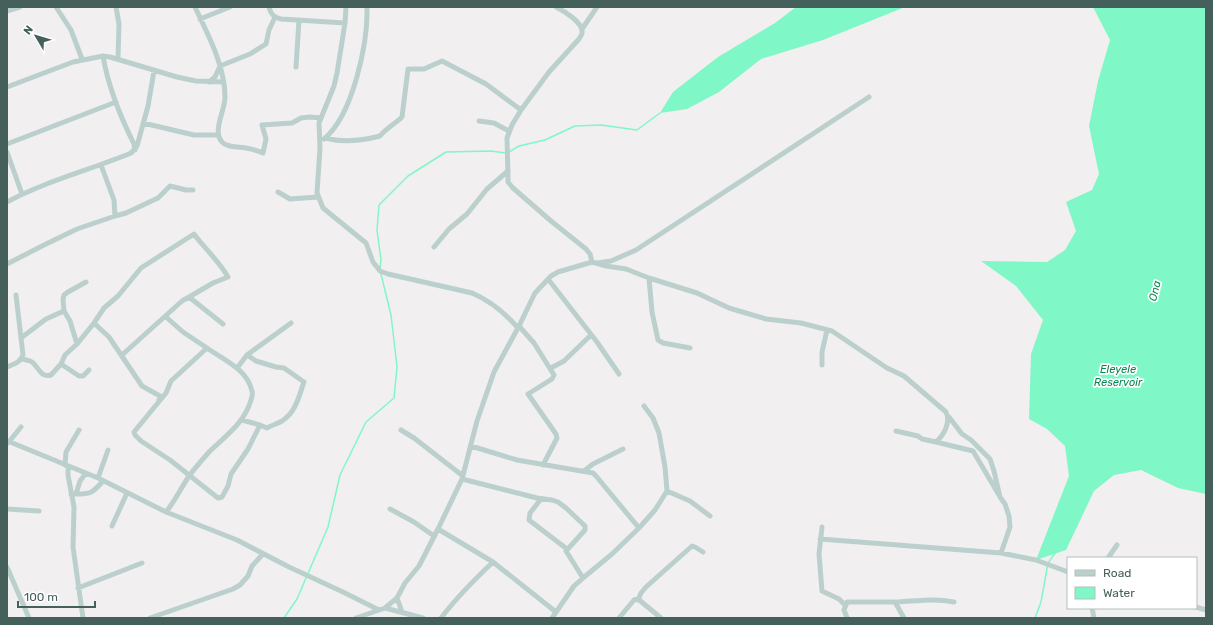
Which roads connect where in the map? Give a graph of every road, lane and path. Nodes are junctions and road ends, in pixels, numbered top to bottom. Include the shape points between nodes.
1 (20, 7) edge
2 (56, 7) edge
3 (116, 7) edge
4 (195, 7) edge
5 (230, 7) edge
6 (269, 7) edge
7 (346, 7) edge
8 (367, 7) edge
9 (556, 7) edge
10 (598, 7) edge
11 (7, 11) edge
12 (275, 17) junction
13 (200, 19) junction
14 (299, 20) junction
15 (345, 22) junction
16 (582, 29) junction
17 (103, 56) junction
18 (118, 59) junction
19 (82, 60) junction
20 (220, 66) junction
21 (296, 67) dead end
22 (154, 71) junction
23 (210, 82) junction
24 (224, 82) junction
25 (7, 87) edge
26 (869, 97) dead end
27 (116, 102) junction
28 (521, 110) junction
29 (321, 118) junction
30 (479, 120) dead end
31 (143, 123) junction
32 (509, 131) junction
33 (218, 135) junction
34 (322, 140) junction
35 (7, 144) edge
36 (135, 150) junction
37 (7, 152) edge
38 (101, 165) junction
39 (508, 171) junction
40 (193, 190) dead end
41 (278, 192) dead end
42 (22, 194) junction
43 (318, 197) junction
44 (7, 202) edge
45 (115, 216) junction
46 (434, 247) dead end
47 (594, 262) junction
48 (7, 264) edge
49 (649, 278) junction
50 (548, 280) junction
51 (86, 282) dead end
52 (16, 295) dead end
53 (189, 297) junction
54 (64, 311) junction
55 (166, 316) junction
56 (94, 323) junction
57 (291, 323) dead end
58 (223, 324) dead end
59 (519, 327) junction
60 (827, 330) junction
61 (591, 335) junction
62 (21, 338) junction
63 (77, 344) junction
64 (207, 348) junction
65 (690, 348) dead end
66 (122, 355) junction
67 (247, 355) junction
68 (22, 359) junction
69 (61, 364) junction
70 (822, 365) dead end
71 (7, 367) edge
72 (237, 368) junction
73 (551, 368) junction
74 (89, 370) dead end
75 (619, 374) dead end
76 (159, 401) junction
77 (644, 406) dead end
78 (948, 417) junction
79 (242, 420) junction
80 (260, 425) junction
81 (21, 427) dead end
82 (79, 430) dead end
83 (401, 430) dead end
84 (896, 431) dead end
85 (936, 442) junction
86 (8, 443) edge
87 (470, 446) junction
88 (623, 449) dead end
89 (108, 450) dead end
90 (544, 465) junction
91 (68, 467) junction
92 (584, 471) junction
93 (86, 474) junction
94 (190, 476) junction
95 (462, 477) junction
96 (98, 478) junction
97 (103, 481) junction
98 (667, 491) junction
99 (127, 492) junction
100 (74, 494) junction
101 (1000, 497) junction
102 (541, 499) junction
103 (7, 509) edge
104 (390, 509) dead end
105 (39, 511) dead end
106 (166, 512) junction
107 (710, 516) dead end
108 (112, 526) dead end
109 (822, 527) dead end
110 (639, 528) junction
111 (438, 529) junction
112 (434, 536) junction
113 (820, 539) junction
114 (1117, 546) dead end
115 (567, 549) junction
116 (702, 552) dead end
117 (1001, 553) junction
118 (263, 554) junction
119 (1109, 557) edge
120 (492, 562) junction
121 (142, 563) dead end
122 (7, 567) edge
123 (1067, 572) edge
124 (583, 578) junction
125 (78, 588) junction
126 (397, 598) junction
127 (638, 600) junction
128 (895, 602) junction
129 (954, 602) dead end
130 (845, 605) junction
131 (385, 608) junction
132 (379, 610) junction
133 (402, 612) junction
134 (556, 612) junction
135 (416, 617) edge
136 (29, 618) edge
137 (82, 618) edge
138 (150, 618) edge
139 (356, 618) edge
140 (424, 618) edge
141 (441, 618) edge
142 (552, 618) edge
143 (619, 618) edge
144 (661, 618) edge
145 (847, 618) edge
146 (904, 618) edge

1 - 11 street
2 - 19 street via 71,30
3 - 18 street via 119,24
4 - 13 street
5 - 13 street
6 - 12 street
7 - 15 street
8 - 34 street via 366,30 353,87 336,126
9 - 16 street via 573,17
10 - 16 street
12 - 14 street
12 - 20 street via 266,44 250,54
13 - 20 street
14 - 15 street
14 - 21 street
15 - 29 street via 334,86
16 - 28 street via 579,39 549,72
17 - 18 street
17 - 19 street
17 - 27 street
18 - 22 street
19 - 25 street
20 - 23 street
20 - 24 street
22 - 23 street
22 - 31 street
23 - 24 street
24 - 33 street via 225,99
26 - 47 street via 636,250 611,261
27 - 35 street
27 - 36 street
28 - 32 street
28 - 34 street via 486,84 442,61 424,70 408,68 402,117 380,136 343,142
29 - 33 street via 301,118 292,124 262,125 266,139 264,153 225,145
29 - 34 street via 319,123
30 - 32 street via 494,123
31 - 33 street via 194,134
31 - 36 street
32 - 39 street via 506,153
34 - 43 street
36 - 38 street
37 - 42 street
38 - 42 street
38 - 45 street via 114,200
39 - 46 street via 487,189 467,214 449,229
39 - 47 street via 508,182 513,188 586,249
40 - 45 street via 170,186 158,198
41 - 43 street via 290,199
42 - 44 street
43 - 59 street via 323,208 366,244 373,262 380,271 478,296 496,307
45 - 48 street via 63,236
47 - 49 street via 626,269
47 - 50 street via 558,272
49 - 60 street via 766,319 801,323
49 - 65 street via 658,340
50 - 59 street via 535,293
50 - 61 street
51 - 54 street via 64,295
52 - 62 street
53 - 55 street
53 - 56 street via 228,277 194,234 141,268 118,296 104,308
53 - 58 street
54 - 62 street via 46,319
54 - 63 street
55 - 64 street
55 - 66 street
56 - 63 street
56 - 66 street via 109,337
57 - 67 street
59 - 73 street via 534,342
59 - 87 street via 494,372
60 - 70 street
60 - 78 street via 904,376 946,412
61 - 73 street via 564,361
61 - 75 street
62 - 68 street
63 - 69 street via 65,355
64 - 72 street
64 - 76 street via 171,381
66 - 76 street via 142,386 160,396
67 - 72 street
67 - 80 street via 256,361 284,368 304,382 296,407 282,421 267,428
68 - 69 street via 32,362 47,376
68 - 71 street
69 - 74 street via 79,376 84,376
72 - 79 street via 247,378 253,393
73 - 90 street via 554,377 528,394 558,438
76 - 94 street via 134,432 135,435
77 - 98 street via 653,418 659,433
78 - 85 street via 946,430
78 - 101 street via 962,434 990,459
79 - 80 street
79 - 94 street
80 - 94 street via 231,474 222,497 218,498
81 - 86 street
82 - 91 street via 66,452 65,465
83 - 95 street
84 - 85 street
85 - 101 street via 973,451
86 - 91 street
87 - 90 street via 516,460
87 - 95 street
88 - 92 street
89 - 96 street
90 - 92 street
91 - 93 street
91 - 100 street
92 - 110 street via 596,476
93 - 96 street
93 - 100 street
94 - 106 street
95 - 102 street
95 - 111 street
96 - 97 street
97 - 99 street
97 - 100 street via 93,492
98 - 107 street via 690,501
98 - 110 street
99 - 106 street
99 - 108 street
100 - 125 street via 73,547
101 - 117 street via 1007,510 1010,527
102 - 115 street via 530,513 529,520
102 - 115 street via 558,502 585,526 585,530
103 - 105 street
104 - 112 street
106 - 118 street via 236,540
109 - 113 street
110 - 124 street
111 - 112 street
111 - 120 street
112 - 126 street via 419,566
113 - 117 street
113 - 130 street via 822,592 839,599
114 - 119 street
115 - 124 street via 566,553
116 - 127 street via 692,546 646,587
117 - 123 street via 1036,560
118 - 132 street
118 - 138 street via 252,566 248,576 233,589
120 - 134 street
120 - 141 street
121 - 125 street
122 - 136 street
124 - 134 street via 574,586
125 - 137 street
126 - 131 street
126 - 133 street
127 - 143 street via 634,600
127 - 144 street
128 - 129 street via 921,599
128 - 130 street via 847,602
128 - 146 street
130 - 145 street
131 - 132 street
131 - 133 street
132 - 139 street
133 - 135 street
134 - 142 street
135 - 140 street

